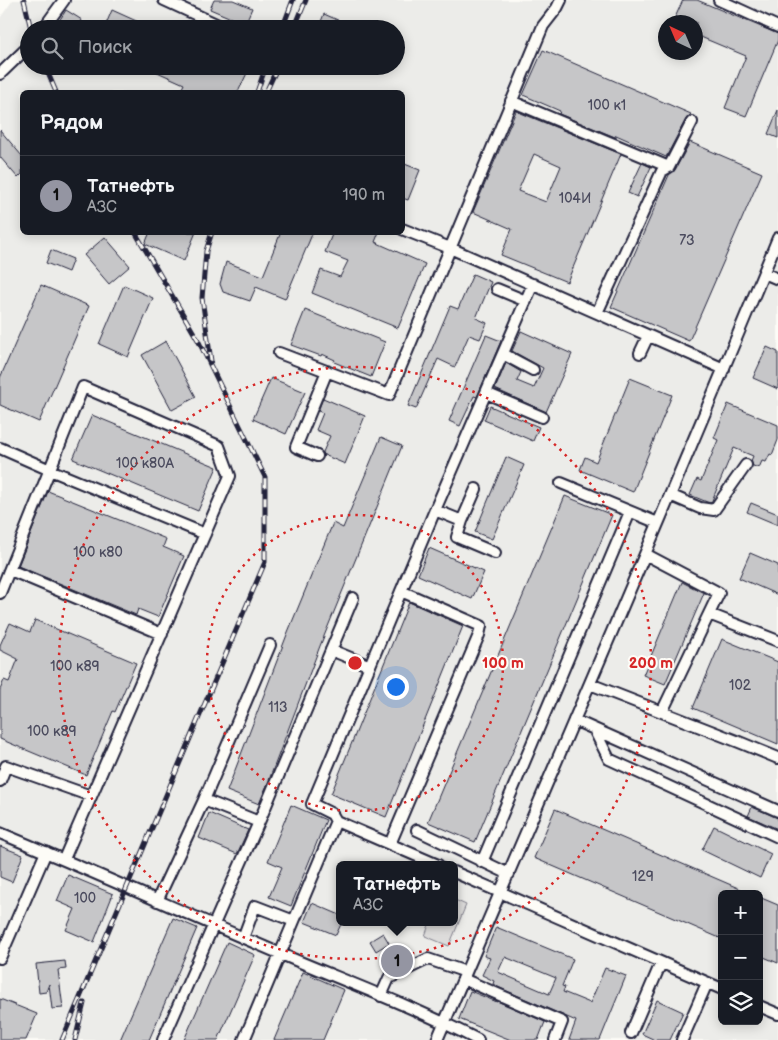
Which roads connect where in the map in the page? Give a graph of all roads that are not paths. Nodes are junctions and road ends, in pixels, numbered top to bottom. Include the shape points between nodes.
1 (64, 0) edge
2 (164, 0) edge
3 (561, 0) edge
4 (719, 0) edge
5 (50, 20) edge
6 (207, 20) edge
7 (778, 27) edge
8 (20, 55) edge
9 (0, 74) edge
10 (512, 101) junction
11 (692, 122) dead end
12 (669, 167) junction
13 (405, 229) edge
14 (778, 238) edge
15 (450, 248) junction
16 (764, 273) junction
17 (778, 279) edge
18 (533, 284) junction
19 (497, 289) dead end
20 (526, 301) junction
21 (597, 313) junction
22 (648, 336) junction
23 (279, 353) dead end
24 (640, 353) dead end
25 (503, 354) junction
26 (724, 369) junction
27 (533, 370) dead end
28 (327, 371) junction
29 (486, 393) junction
30 (542, 417) dead end
31 (0, 448) edge
32 (317, 456) dead end
33 (746, 465) dead end
34 (50, 470) junction
35 (561, 483) dead end
36 (476, 489) dead end
37 (670, 495) junction
38 (435, 510) junction
39 (630, 512) junction
40 (462, 521) junction
41 (658, 523) junction
42 (205, 534) junction
43 (495, 553) dead end
44 (645, 554) junction
45 (10, 570) junction
46 (401, 591) junction
47 (0, 593) edge
48 (353, 598) dead end
49 (709, 614) junction
50 (162, 634) junction
51 (778, 641) edge
52 (270, 646) dead end
53 (331, 650) junction
54 (370, 666) junction
55 (590, 684) junction
56 (662, 712) junction
57 (574, 720) junction
58 (594, 729) junction
59 (778, 758) edge
60 (0, 781) edge
61 (91, 796) junction
62 (204, 800) junction
63 (778, 811) edge
64 (336, 821) junction
65 (259, 822) junction
66 (417, 830) dead end
67 (0, 833) edge
68 (778, 837) edge
69 (390, 844) junction
70 (46, 852) junction
71 (64, 859) junction
72 (429, 861) edge
73 (482, 862) junction
74 (458, 874) edge
75 (509, 874) junction
76 (501, 892) junction
77 (157, 901) junction
78 (294, 921) junction
79 (214, 925) junction
80 (243, 938) junction
81 (281, 954) junction
82 (0, 958) edge
83 (661, 963) junction
84 (465, 975) junction
85 (707, 983) junction
86 (718, 987) edge
87 (381, 996) junction
88 (763, 1008) edge
89 (778, 1014) edge
90 (444, 1022) junction
91 (631, 1033) dead end
92 (163, 1040) edge
93 (244, 1040) edge
94 (437, 1040) edge
95 (478, 1040) edge
96 (555, 1040) edge
97 (682, 1040) edge

1 - 5 street
2 - 6 street
3 - 10 street via 543,26
4 - 7 street
8 - 9 street
10 - 12 street
10 - 15 street
11 - 12 street
12 - 21 street via 662,171
13 - 15 street
14 - 16 street
15 - 18 street
15 - 28 street via 389,395
16 - 17 street
16 - 26 street
18 - 20 street
18 - 21 street
19 - 20 street
20 - 25 street
21 - 22 street
22 - 24 street
22 - 26 street
23 - 28 street
25 - 27 street
25 - 29 street
26 - 37 street
28 - 32 street via 296,447
29 - 30 street
29 - 38 street
31 - 34 street
33 - 37 street via 714,510 700,508
34 - 42 street
34 - 42 street via 83,387 219,446 230,476
34 - 45 street
35 - 39 street
36 - 40 street
37 - 41 street
38 - 40 street
38 - 46 street
39 - 41 street
39 - 73 street
40 - 43 street via 457,537
41 - 44 street
42 - 50 street
44 - 49 street via 719,592
44 - 55 street
45 - 47 street
45 - 50 street
46 - 54 street
46 - 69 street via 480,626 479,635
48 - 53 street
49 - 51 street
49 - 56 street
50 - 61 street
52 - 62 street
53 - 54 street
53 - 65 street
54 - 64 street via 312,804 332,814
55 - 56 street
55 - 57 street
56 - 59 street
57 - 58 street
57 - 75 street
58 - 63 street
58 - 68 street via 609,758
60 - 61 street via 6,766
61 - 71 street
62 - 65 street
62 - 77 street
64 - 69 street
64 - 78 street
65 - 79 street
66 - 73 street
67 - 70 street
69 - 72 street
70 - 71 street
70 - 82 street
71 - 77 street
73 - 75 street
74 - 76 street
75 - 76 street
76 - 83 street
76 - 84 street
77 - 79 street
78 - 80 street via 255,906
78 - 81 street
79 - 80 street
79 - 92 street
80 - 81 street
81 - 87 street
81 - 93 street
83 - 85 street
83 - 91 street
84 - 87 street via 428,959 389,978
84 - 90 street
84 - 96 street via 562,1022
85 - 86 street
85 - 97 street
87 - 90 street
88 - 89 street
90 - 94 street
90 - 95 street

